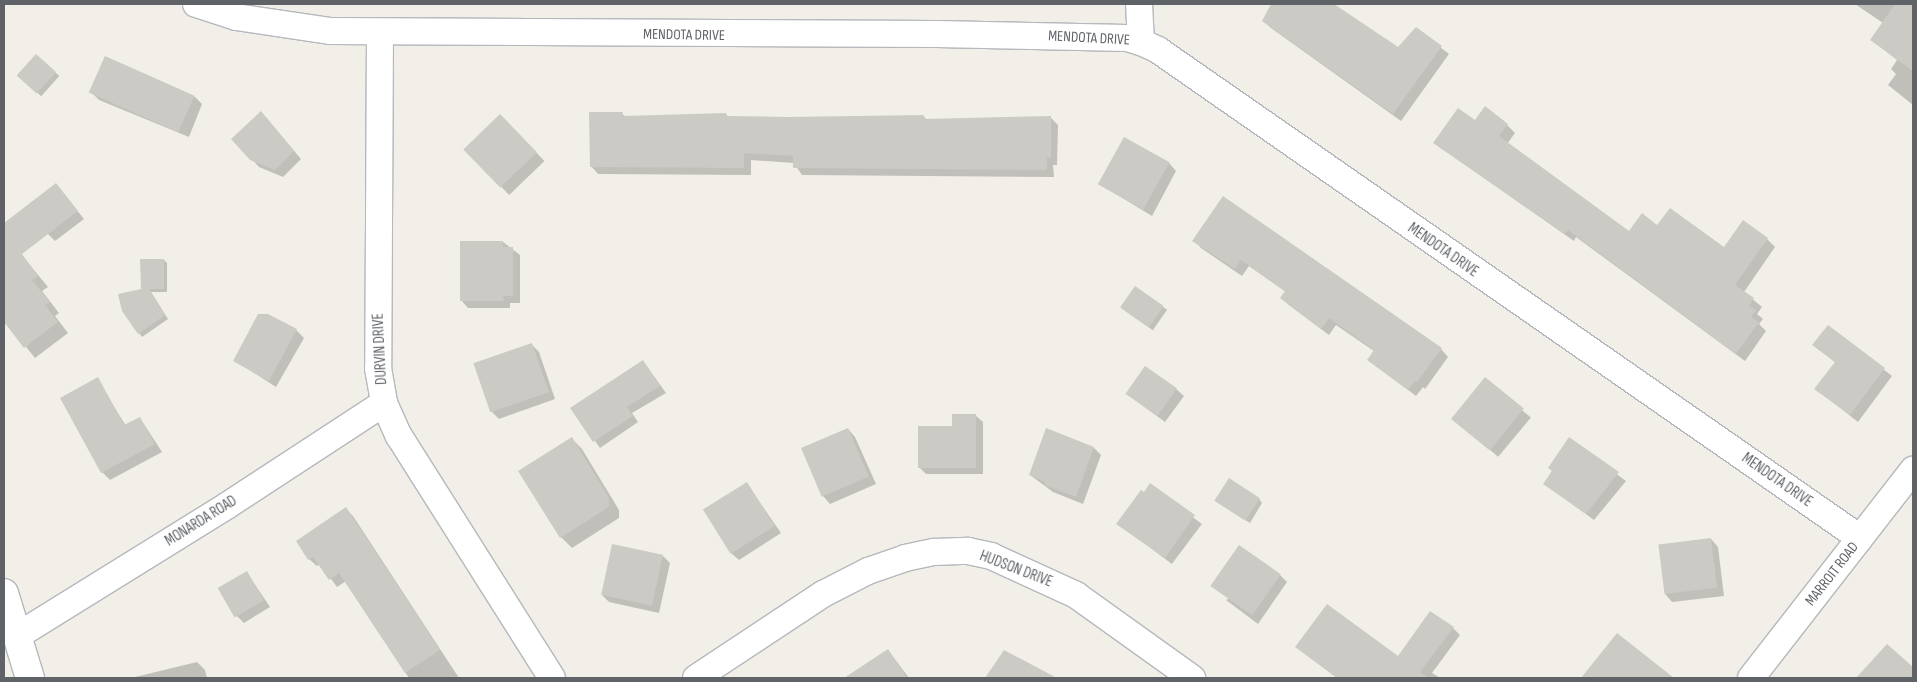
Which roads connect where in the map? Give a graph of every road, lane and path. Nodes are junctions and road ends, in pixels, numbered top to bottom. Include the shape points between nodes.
1 (196, 4) edge
2 (1139, 4) edge
3 (380, 32) junction
4 (1141, 42) junction
5 (384, 402) junction
6 (1913, 470) edge
7 (1860, 538) junction
8 (4, 593) edge
9 (17, 636) junction
10 (30, 678) edge
11 (552, 678) edge
12 (696, 678) edge
13 (1192, 678) edge
14 (1751, 678) edge

1 - 3 street, MENDOTA DRIVE via 236,17 294,28
2 - 4 street
3 - 4 street, MENDOTA DRIVE via 938,34 1127,38
3 - 5 street, DURVIN DRIVE via 378,368
4 - 7 street, MENDOTA DRIVE via 1158,50
5 - 9 street, MONARDA ROAD via 228,505
5 - 11 street, DURVIN DRIVE via 414,461
6 - 7 street, MARROIT ROAD
7 - 14 street, MARROIT ROAD
8 - 9 street
9 - 10 street
12 - 13 street, HUDSON DRIVE via 823,594 868,571 924,554 968,552 991,556 1076,595

